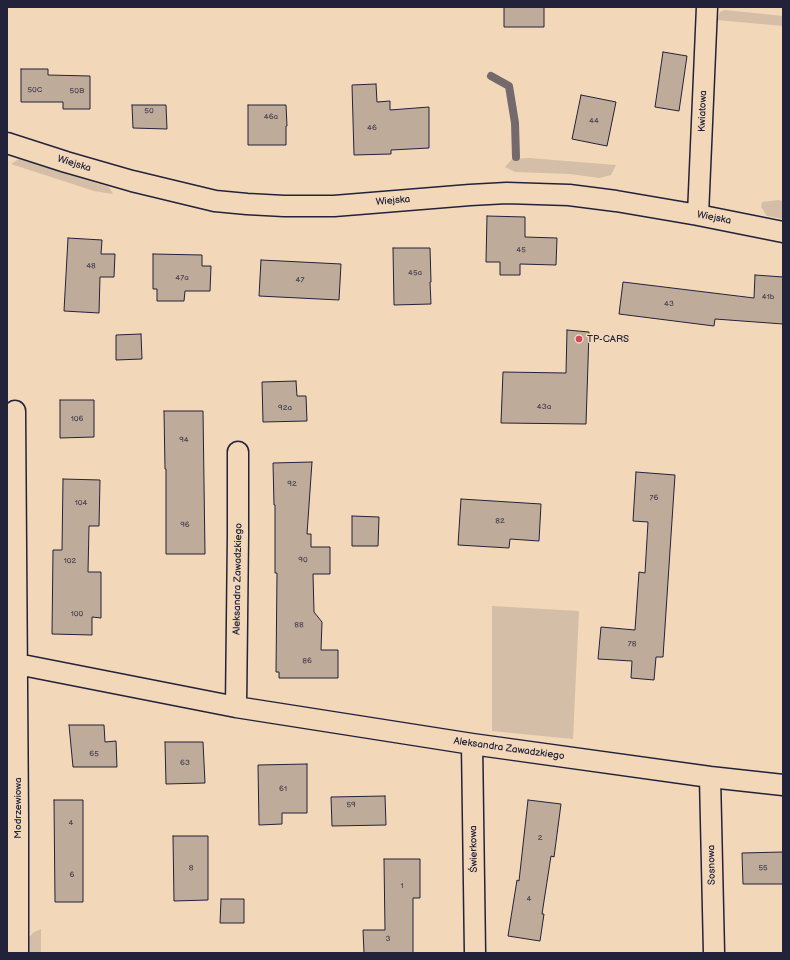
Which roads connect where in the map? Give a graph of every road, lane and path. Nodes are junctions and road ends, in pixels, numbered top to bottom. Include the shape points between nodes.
1 (707, 7) edge
2 (7, 143) edge
3 (698, 215) junction
4 (783, 232) edge
5 (15, 411) dead end
6 (238, 452) dead end
7 (12, 663) edge
8 (236, 707) junction
9 (472, 744) junction
10 (710, 777) junction
11 (783, 785) edge
12 (18, 953) edge
13 (475, 953) edge
14 (714, 953) edge

1 - 3 street, Kwiatowa
2 - 3 street, Wiejska via 156,188 215,201 284,206 334,206 507,193 569,195
3 - 4 street, Wiejska
5 - 7 street
6 - 8 street, Aleksandra Zawadzkiego
7 - 8 street, Aleksandra Zawadzkiego
7 - 12 street, Modrzewiowa via 18,822
8 - 9 street, Aleksandra Zawadzkiego
9 - 10 street, Aleksandra Zawadzkiego
9 - 13 street, Świerkowa
10 - 11 street, Aleksandra Zawadzkiego
10 - 14 street, Sosnowa

